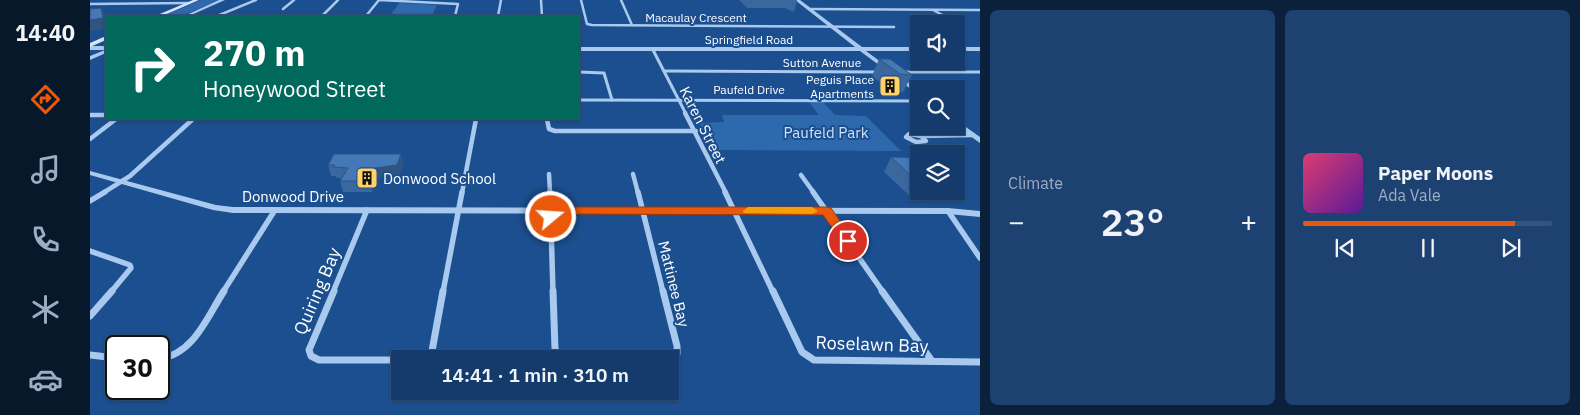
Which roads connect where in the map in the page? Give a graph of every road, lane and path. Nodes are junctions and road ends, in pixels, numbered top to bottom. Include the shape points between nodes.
1 (197, 0) edge
2 (223, 0) edge
3 (256, 0) edge
4 (294, 0) edge
5 (338, 0) edge
6 (379, 0) edge
7 (501, 0) edge
8 (541, 0) edge
9 (581, 0) edge
10 (621, 0) edge
11 (796, 0) edge
12 (189, 3) junction
13 (90, 4) edge
14 (283, 9) dead end
15 (809, 10) junction
16 (933, 10) junction
17 (980, 10) edge
18 (160, 15) edge
19 (188, 15) edge
20 (219, 15) edge
21 (323, 15) edge
22 (367, 15) edge
23 (455, 15) edge
24 (498, 15) edge
25 (542, 15) edge
26 (942, 15) edge
27 (632, 25) junction
28 (831, 26) junction
29 (894, 26) dead end
30 (105, 38) edge
31 (90, 46) edge
32 (580, 49) edge
33 (653, 49) junction
34 (860, 49) junction
35 (910, 49) edge
36 (965, 49) edge
37 (980, 49) edge
38 (105, 50) edge
39 (105, 50) edge
40 (90, 58) edge
41 (664, 71) junction
42 (580, 72) edge
43 (894, 72) junction
44 (980, 72) edge
45 (910, 85) edge
46 (677, 99) junction
47 (580, 100) edge
48 (612, 100) junction
49 (910, 101) edge
50 (90, 115) edge
51 (105, 115) edge
52 (115, 120) edge
53 (192, 120) edge
54 (476, 120) edge
55 (547, 120) edge
56 (965, 129) edge
57 (696, 131) junction
58 (973, 135) junction
59 (921, 136) dead end
60 (90, 139) edge
61 (980, 141) edge
62 (90, 173) edge
63 (549, 174) dead end
64 (633, 174) dead end
65 (802, 175) dead end
66 (123, 181) junction
67 (90, 201) edge
68 (275, 210) junction
69 (367, 210) junction
70 (459, 211) junction
71 (551, 211) junction
72 (643, 211) junction
73 (734, 211) junction
74 (827, 211) junction
75 (948, 211) junction
76 (980, 214) edge
77 (90, 251) edge
78 (980, 258) edge
79 (90, 316) edge
80 (432, 350) edge
81 (556, 350) edge
82 (677, 350) edge
83 (90, 355) edge
84 (105, 357) edge
85 (170, 357) edge
86 (391, 360) edge
87 (932, 362) junction
88 (980, 362) edge

1 - 12 main road
2 - 19 street
3 - 20 street
4 - 14 street
5 - 21 street
6 - 22 street
6 - 23 street via 456,4 459,5
7 - 24 street
8 - 25 street
9 - 27 street, Macaulay Crescent via 588,25
10 - 27 street
11 - 15 street
12 - 13 street
12 - 18 main road
15 - 16 street
15 - 28 street
16 - 17 street
16 - 26 street
27 - 28 street, Macaulay Crescent
28 - 29 street, Macaulay Crescent
28 - 34 street
30 - 31 main road
31 - 38 street
32 - 33 street, Springfield Road
33 - 34 street, Springfield Road
33 - 41 street, Karen Street
34 - 35 street, Springfield Road
34 - 43 street
36 - 37 street
39 - 40 street
41 - 43 street, Sutton Avenue
41 - 46 street, Karen Street
42 - 48 street via 604,73
43 - 44 street, Sutton Avenue
43 - 45 street
46 - 48 street, Paufeld Drive
46 - 49 street, Paufeld Drive
46 - 57 street, Karen Street
47 - 48 street, Paufeld Drive
50 - 51 street
52 - 60 street
53 - 66 street
54 - 70 street
55 - 57 street via 549,129 555,131
56 - 58 street
57 - 73 street, Karen Street
58 - 59 street
58 - 61 street
62 - 66 street, Donwood Drive
63 - 71 street
64 - 72 street
65 - 74 street
66 - 67 street
66 - 68 street, Donwood Drive via 216,208
68 - 69 street, Donwood Drive
68 - 85 street via 193,340 183,352
69 - 70 street, Donwood Drive
69 - 86 street, Quiring Bay via 309,350 311,356 319,360
70 - 71 street, Donwood Drive
70 - 80 street
71 - 72 street, Donwood Drive
71 - 81 street
72 - 73 street, Donwood Drive
72 - 82 street, Mattinee Bay
73 - 74 street, Donwood Drive
73 - 87 street, Roselawn Bay via 807,358
74 - 75 street, Donwood Drive
74 - 87 street
75 - 76 street, Donwood Drive
75 - 78 street
77 - 79 street via 131,268
83 - 84 street
87 - 88 street, Roselawn Bay

